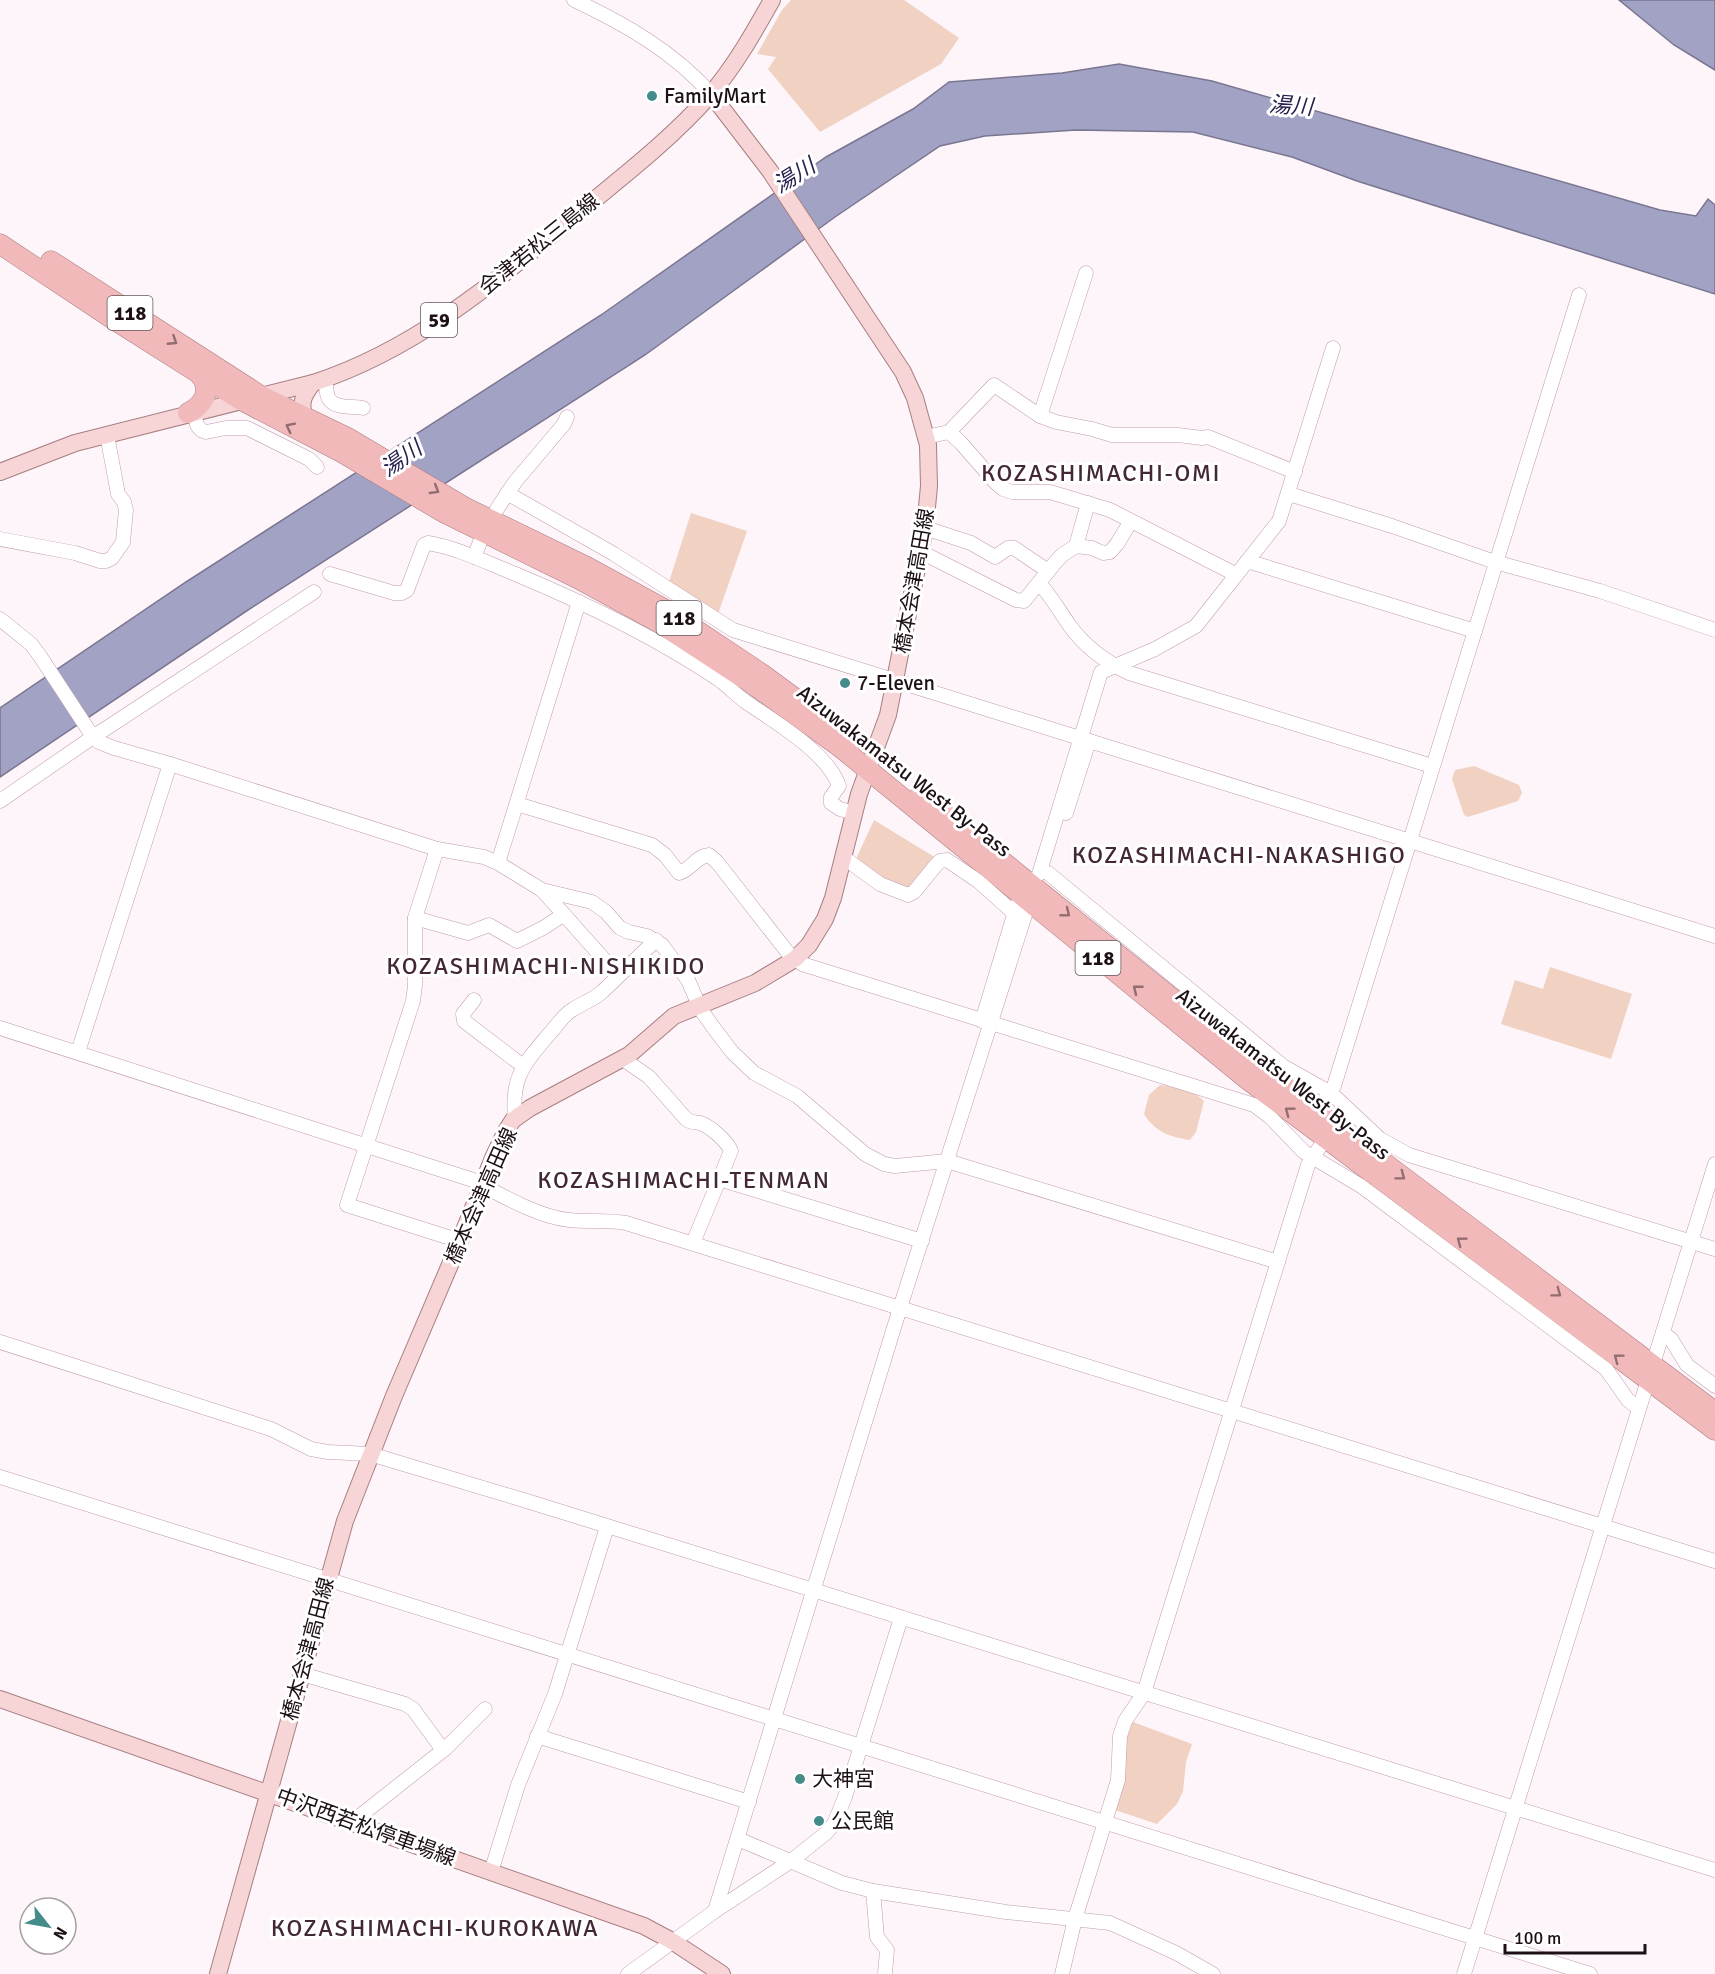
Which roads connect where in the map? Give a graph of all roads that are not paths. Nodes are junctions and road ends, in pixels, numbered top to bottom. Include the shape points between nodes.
1 (574, 0) edge
2 (772, 0) edge
3 (711, 94) junction
4 (0, 230) edge
5 (0, 244) edge
6 (1086, 273) dead end
7 (1579, 295) dead end
8 (1333, 348) dead end
9 (200, 375) junction
10 (319, 381) junction
11 (261, 396) junction
12 (241, 400) junction
13 (363, 408) dead end
14 (191, 413) junction
15 (1040, 416) junction
16 (305, 417) junction
17 (567, 417) dead end
18 (949, 432) junction
19 (107, 435) junction
20 (926, 437) junction
21 (344, 445) junction
22 (317, 467) dead end
23 (0, 472) edge
24 (1295, 472) junction
25 (507, 493) junction
26 (1289, 494) junction
27 (1088, 503) junction
28 (497, 509) dead end
29 (1131, 521) junction
30 (926, 528) junction
31 (0, 539) edge
32 (480, 542) dead end
33 (1076, 546) junction
34 (921, 552) junction
35 (474, 556) junction
36 (1246, 561) junction
37 (1495, 562) junction
38 (1048, 572) junction
39 (330, 574) dead end
40 (1235, 574) junction
41 (1039, 583) junction
42 (314, 592) dead end
43 (579, 602) junction
44 (0, 619) edge
45 (1715, 630) edge
46 (1474, 631) junction
47 (1114, 666) junction
48 (896, 682) junction
49 (93, 737) junction
50 (1084, 740) junction
51 (870, 763) junction
52 (170, 764) junction
53 (1432, 766) junction
54 (0, 801) edge
55 (517, 804) junction
56 (854, 813) junction
57 (1409, 839) junction
58 (436, 849) junction
59 (843, 858) junction
60 (498, 863) junction
61 (542, 890) junction
62 (1031, 894) junction
63 (563, 915) junction
64 (415, 918) junction
65 (1715, 936) edge
66 (656, 940) junction
67 (795, 959) junction
68 (618, 975) junction
69 (474, 1000) dead end
70 (698, 1005) junction
71 (987, 1023) junction
72 (0, 1028) edge
73 (78, 1052) junction
74 (623, 1059) junction
75 (523, 1066) junction
76 (1331, 1093) junction
77 (1317, 1112) junction
78 (515, 1119) junction
79 (1325, 1139) junction
80 (365, 1145) junction
81 (1312, 1157) junction
82 (947, 1161) junction
83 (1715, 1164) edge
84 (719, 1179) junction
85 (483, 1185) junction
86 (460, 1241) junction
87 (922, 1241) junction
88 (1691, 1242) junction
89 (693, 1243) junction
90 (1715, 1249) edge
91 (1278, 1262) junction
92 (900, 1308) junction
93 (1663, 1333) junction
94 (0, 1342) edge
95 (1651, 1373) junction
96 (1715, 1386) edge
97 (1638, 1408) junction
98 (1231, 1411) junction
99 (1715, 1412) edge
100 (1715, 1430) edge
101 (370, 1454) junction
102 (0, 1478) edge
103 (1602, 1526) junction
104 (607, 1527) junction
105 (1715, 1562) edge
106 (327, 1579) junction
107 (813, 1590) junction
108 (901, 1618) junction
109 (567, 1653) junction
110 (302, 1674) junction
111 (1144, 1693) junction
112 (0, 1699) edge
113 (485, 1709) dead end
114 (774, 1718) junction
115 (537, 1736) junction
116 (861, 1746) junction
117 (442, 1750) junction
118 (268, 1792) junction
119 (750, 1802) junction
120 (1515, 1808) junction
121 (351, 1822) junction
122 (1105, 1822) junction
123 (738, 1839) junction
124 (791, 1861) junction
125 (1715, 1870) edge
126 (491, 1872) junction
127 (873, 1891) junction
128 (715, 1911) junction
129 (1075, 1918) junction
130 (1476, 1939) junction
131 (672, 1941) junction
132 (710, 1971) edge
133 (218, 1974) edge
134 (628, 1974) edge
135 (885, 1974) edge
136 (1062, 1974) edge
137 (1213, 1974) edge
138 (1464, 1974) edge
139 (1590, 1974) edge

1 - 3 street via 655,45 695,76
2 - 3 main road, 会津若松三島線 / 59
3 - 10 main road, 会津若松三島線 / 59 via 664,142 474,297 382,356
3 - 20 main road, 橋本会津高田線 via 770,171 903,372
4 -> 11 highway, Aizuwakamatsu West By-Pass / 118
5 - 9 highway, Aizuwakamatsu West By-Pass / 118
6 - 15 street
7 - 37 street
8 - 24 street
9 - 12 highway, Aizuwakamatsu West By-Pass / 118
9 - 14 highway via 206,389 205,399
10 - 11 main road, 会津若松三島線 / 59
10 - 13 street via 332,402
10 - 16 main road via 305,393 301,404
11 - 12 main road, 会津若松三島線 / 59
11 - 16 highway, Aizuwakamatsu West By-Pass / 118
12 - 14 main road, 会津若松三島線 / 59
21 -> 12 highway, Aizuwakamatsu West By-Pass / 118
14 - 19 main road, 会津若松三島線 / 59
14 - 22 street via 202,431 247,428 309,459
15 - 18 street via 994,386
15 - 24 street via 1112,435 1208,437
16 - 21 highway, Aizuwakamatsu West By-Pass / 118
17 - 25 street
18 - 20 street
18 - 27 street via 1003,489 1050,492
19 - 23 main road, 会津若松三島線 / 59
19 - 31 street via 118,494 126,510 123,542 112,558 100,561
20 - 30 main road, 橋本会津高田線
21 - 51 highway, Aizuwakamatsu West By-Pass / 118 via 658,622
24 - 26 street
25 - 28 street
25 - 48 street via 615,555 729,628
26 - 36 street via 1279,521
26 - 37 street
27 - 29 street
27 - 33 street
29 - 33 street via 1106,554
29 - 40 street
30 - 34 main road, 橋本会津高田線
30 - 38 street via 971,543 994,557 1014,548
32 - 35 street
33 - 38 street
34 - 41 street via 1020,602 1029,598
34 - 48 main road, 橋本会津高田線
35 - 39 street via 424,545 402,593
35 - 43 street
36 - 40 street
36 - 46 street
37 - 45 street via 1600,591
37 - 46 street
38 - 41 street
40 - 47 street via 1196,626
41 - 47 street via 1080,638
42 - 49 street
43 - 55 street
43 - 56 street via 663,644 768,716 827,763 839,786 831,803
44 - 49 street via 40,656
46 - 53 street
47 - 50 street via 1101,672
47 - 53 street
48 - 50 street
48 - 51 main road, 橋本会津高田線
49 - 52 street via 114,748
49 - 54 street
50 - 57 street
50 - 62 street
51 - 56 main road, 橋本会津高田線
51 - 62 highway, Aizuwakamatsu West By-Pass / 118
52 - 58 street
52 - 73 street
53 - 57 street
55 - 60 street
55 - 67 street via 652,845 679,873 709,855
56 - 59 main road, 橋本会津高田線
57 - 65 street
57 - 76 street
58 - 60 street via 483,856
58 - 64 street
59 - 62 street via 880,884 908,895 940,861 946,860 978,881
59 - 67 main road, 橋本会津高田線 via 825,919
60 - 61 street
61 - 63 street
61 - 66 street via 592,902 620,928
62 - 71 street
62 - 76 street via 1283,1066
62 -> 77 highway, Aizuwakamatsu West By-Pass / 118
79 -> 62 highway, Aizuwakamatsu West By-Pass / 118 via 1247,1079
63 - 64 street via 517,941 489,925 468,933
63 - 68 street
64 - 80 street via 413,1001
66 - 68 street
66 - 70 street via 679,966
67 - 70 main road, 橋本会津高田線 via 755,983
67 - 71 street via 824,972
68 - 75 street via 592,999 569,1011
69 - 75 street via 463,1014 464,1021
70 - 74 main road, 橋本会津高田線 via 674,1016
70 - 82 street via 732,1052 754,1073 797,1096 865,1154 895,1166
71 - 81 street via 1254,1105
71 - 82 street
72 - 73 street
73 - 80 street
74 - 78 main road, 橋本会津高田線
74 - 84 street via 648,1077 686,1119 707,1126 729,1146 731,1151
75 - 78 street via 516,1083
76 - 77 street
76 - 88 street via 1380,1139 1409,1155
77 -> 95 highway, Aizuwakamatsu West By-Pass / 118
78 - 85 main road, 橋本会津高田線 via 499,1144
79 - 81 street
95 -> 79 highway, Aizuwakamatsu West By-Pass / 118
80 - 85 street
80 - 86 street via 347,1205
81 - 91 street
81 - 97 street via 1361,1186 1606,1370
82 - 87 street
82 - 91 street
83 - 88 street
84 - 87 street
84 - 89 street
85 - 86 main road, 橋本会津高田線
85 - 89 street via 555,1218 626,1223
86 - 101 main road, 橋本会津高田線
87 - 92 street
88 - 90 street
88 - 93 street
89 - 92 street
91 - 98 street
92 - 98 street
92 - 107 street
93 - 95 street
93 - 96 street via 1687,1365
94 - 101 street via 271,1429 311,1449
95 - 97 street
95 - 99 highway, Aizuwakamatsu West By-Pass / 118
95 - 100 highway, Aizuwakamatsu West By-Pass / 118
97 - 103 street
98 - 103 street
98 - 111 street
101 - 104 street
101 - 106 main road, 橋本会津高田線
102 - 106 street
103 - 105 street
103 - 120 street
104 - 107 street
104 - 109 street
106 - 109 street
106 - 110 main road, 橋本会津高田線
107 - 108 street
107 - 114 street
108 - 111 street
108 - 116 street
109 - 114 street
109 - 115 street
110 - 117 street via 405,1704 413,1709
110 - 118 main road, 橋本会津高田線
111 - 120 street
111 - 122 street via 1120,1736 1118,1780
112 - 118 main road, 中沢西若松停車場線
113 - 117 street
114 - 116 street
114 - 119 street
115 - 119 street
115 - 126 street
116 - 122 street
116 - 124 street via 834,1824
117 - 121 street
118 - 121 main road, 中沢西若松停車場線
118 - 133 main road, 橋本会津高田線
119 - 123 street
120 - 125 street
120 - 130 street
121 - 126 main road, 中沢西若松停車場線
122 - 129 street
122 - 130 street
123 - 124 street
123 - 128 street
124 - 127 street via 842,1883
124 - 128 street
126 - 131 main road, 中沢西若松停車場線 via 644,1926
127 - 129 street via 1006,1912
127 - 135 street via 877,1937 887,1950
128 - 131 street
129 - 136 street
129 - 137 street via 1110,1923
130 - 138 street
130 - 139 street
131 - 132 main road, 中沢西若松停車場線
131 - 134 street

